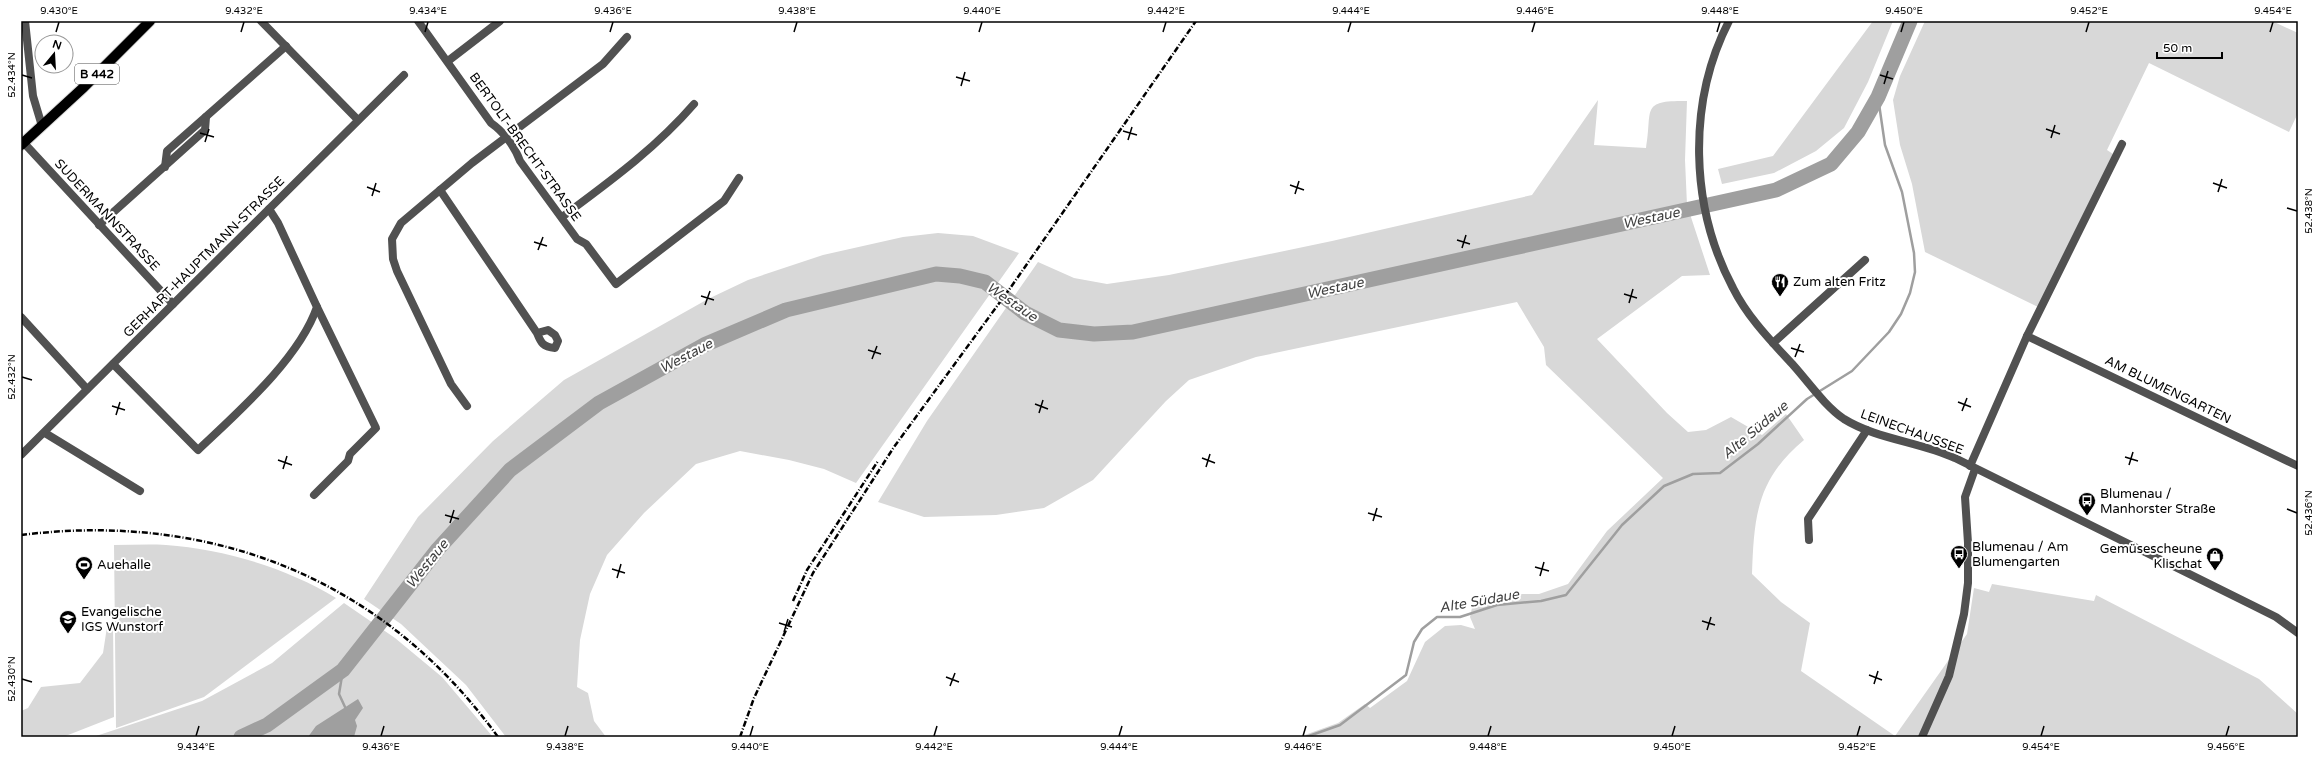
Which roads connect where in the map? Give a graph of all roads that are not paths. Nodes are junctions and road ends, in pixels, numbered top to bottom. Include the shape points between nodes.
1 (25, 21) edge
2 (150, 21) edge
3 (261, 21) edge
4 (418, 21) edge
5 (500, 21) edge
6 (1729, 21) edge
7 (627, 37) dead end
8 (286, 46) junction
9 (448, 61) junction
10 (404, 75) dead end
11 (694, 104) dead end
12 (358, 120) junction
13 (42, 126) junction
14 (506, 138) junction
15 (22, 144) edge
16 (2122, 144) dead end
17 (739, 178) dead end
18 (440, 190) junction
19 (269, 209) junction
20 (562, 216) junction
21 (99, 224) junction
22 (1865, 260) dead end
23 (173, 304) junction
24 (317, 307) junction
25 (21, 317) edge
26 (537, 333) dead end
27 (2027, 336) junction
28 (1773, 343) junction
29 (113, 364) junction
30 (87, 389) junction
31 (467, 406) dead end
32 (1867, 430) junction
33 (45, 433) junction
34 (21, 455) edge
35 (2298, 466) edge
36 (1973, 468) junction
37 (140, 491) dead end
38 (314, 495) dead end
39 (1809, 540) dead end
40 (2298, 633) edge
41 (1922, 737) edge

1 - 13 street via 33,96
2 - 13 main road, B 442
3 - 8 street
4 - 9 street, BERTOLT-BRECHT-STRASSE
5 - 9 street
6 - 28 street, LEINECHAUSSEE via 1713,60 1702,98 1699,136 1700,176 1711,232 1733,288 1746,310
7 - 14 street via 603,64
8 - 12 street
8 - 21 street via 168,151 165,167
9 - 14 street, BERTOLT-BRECHT-STRASSE via 492,123
10 - 12 street, GERHART-HAUPTMANN-STRASSE
11 - 20 street via 671,131 632,165
12 - 19 street, GERHART-HAUPTMANN-STRASSE
13 - 15 main road, B 442
14 - 18 street
14 - 20 street, BERTOLT-BRECHT-STRASSE via 520,161
15 - 21 street, SUDERMANNSTRASSE
16 - 27 street
17 - 20 street, BERTOLT-BRECHT-STRASSE via 724,201 616,284 586,244 577,239
18 - 26 street
18 - 31 street via 401,222 392,239 393,259 451,384
19 - 23 street, GERHART-HAUPTMANN-STRASSE
19 - 24 street
21 - 23 street, SUDERMANNSTRASSE
22 - 28 street
23 - 29 street, GERHART-HAUPTMANN-STRASSE
24 - 29 street via 294,348 267,382 198,450
24 - 38 street via 376,428
25 - 30 street
27 - 35 street, AM BLUMENGARTEN
27 - 36 street
28 - 32 street, LEINECHAUSSEE via 1828,404 1844,418
29 - 30 street, GERHART-HAUPTMANN-STRASSE
30 - 33 street, GERHART-HAUPTMANN-STRASSE
32 - 36 street, LEINECHAUSSEE via 1940,452
32 - 39 street via 1808,519
33 - 34 street, GERHART-HAUPTMANN-STRASSE
33 - 37 street
36 - 40 street via 2276,617
36 - 41 street, LEINECHAUSSEE via 1965,497 1968,583 1963,621 1949,676

